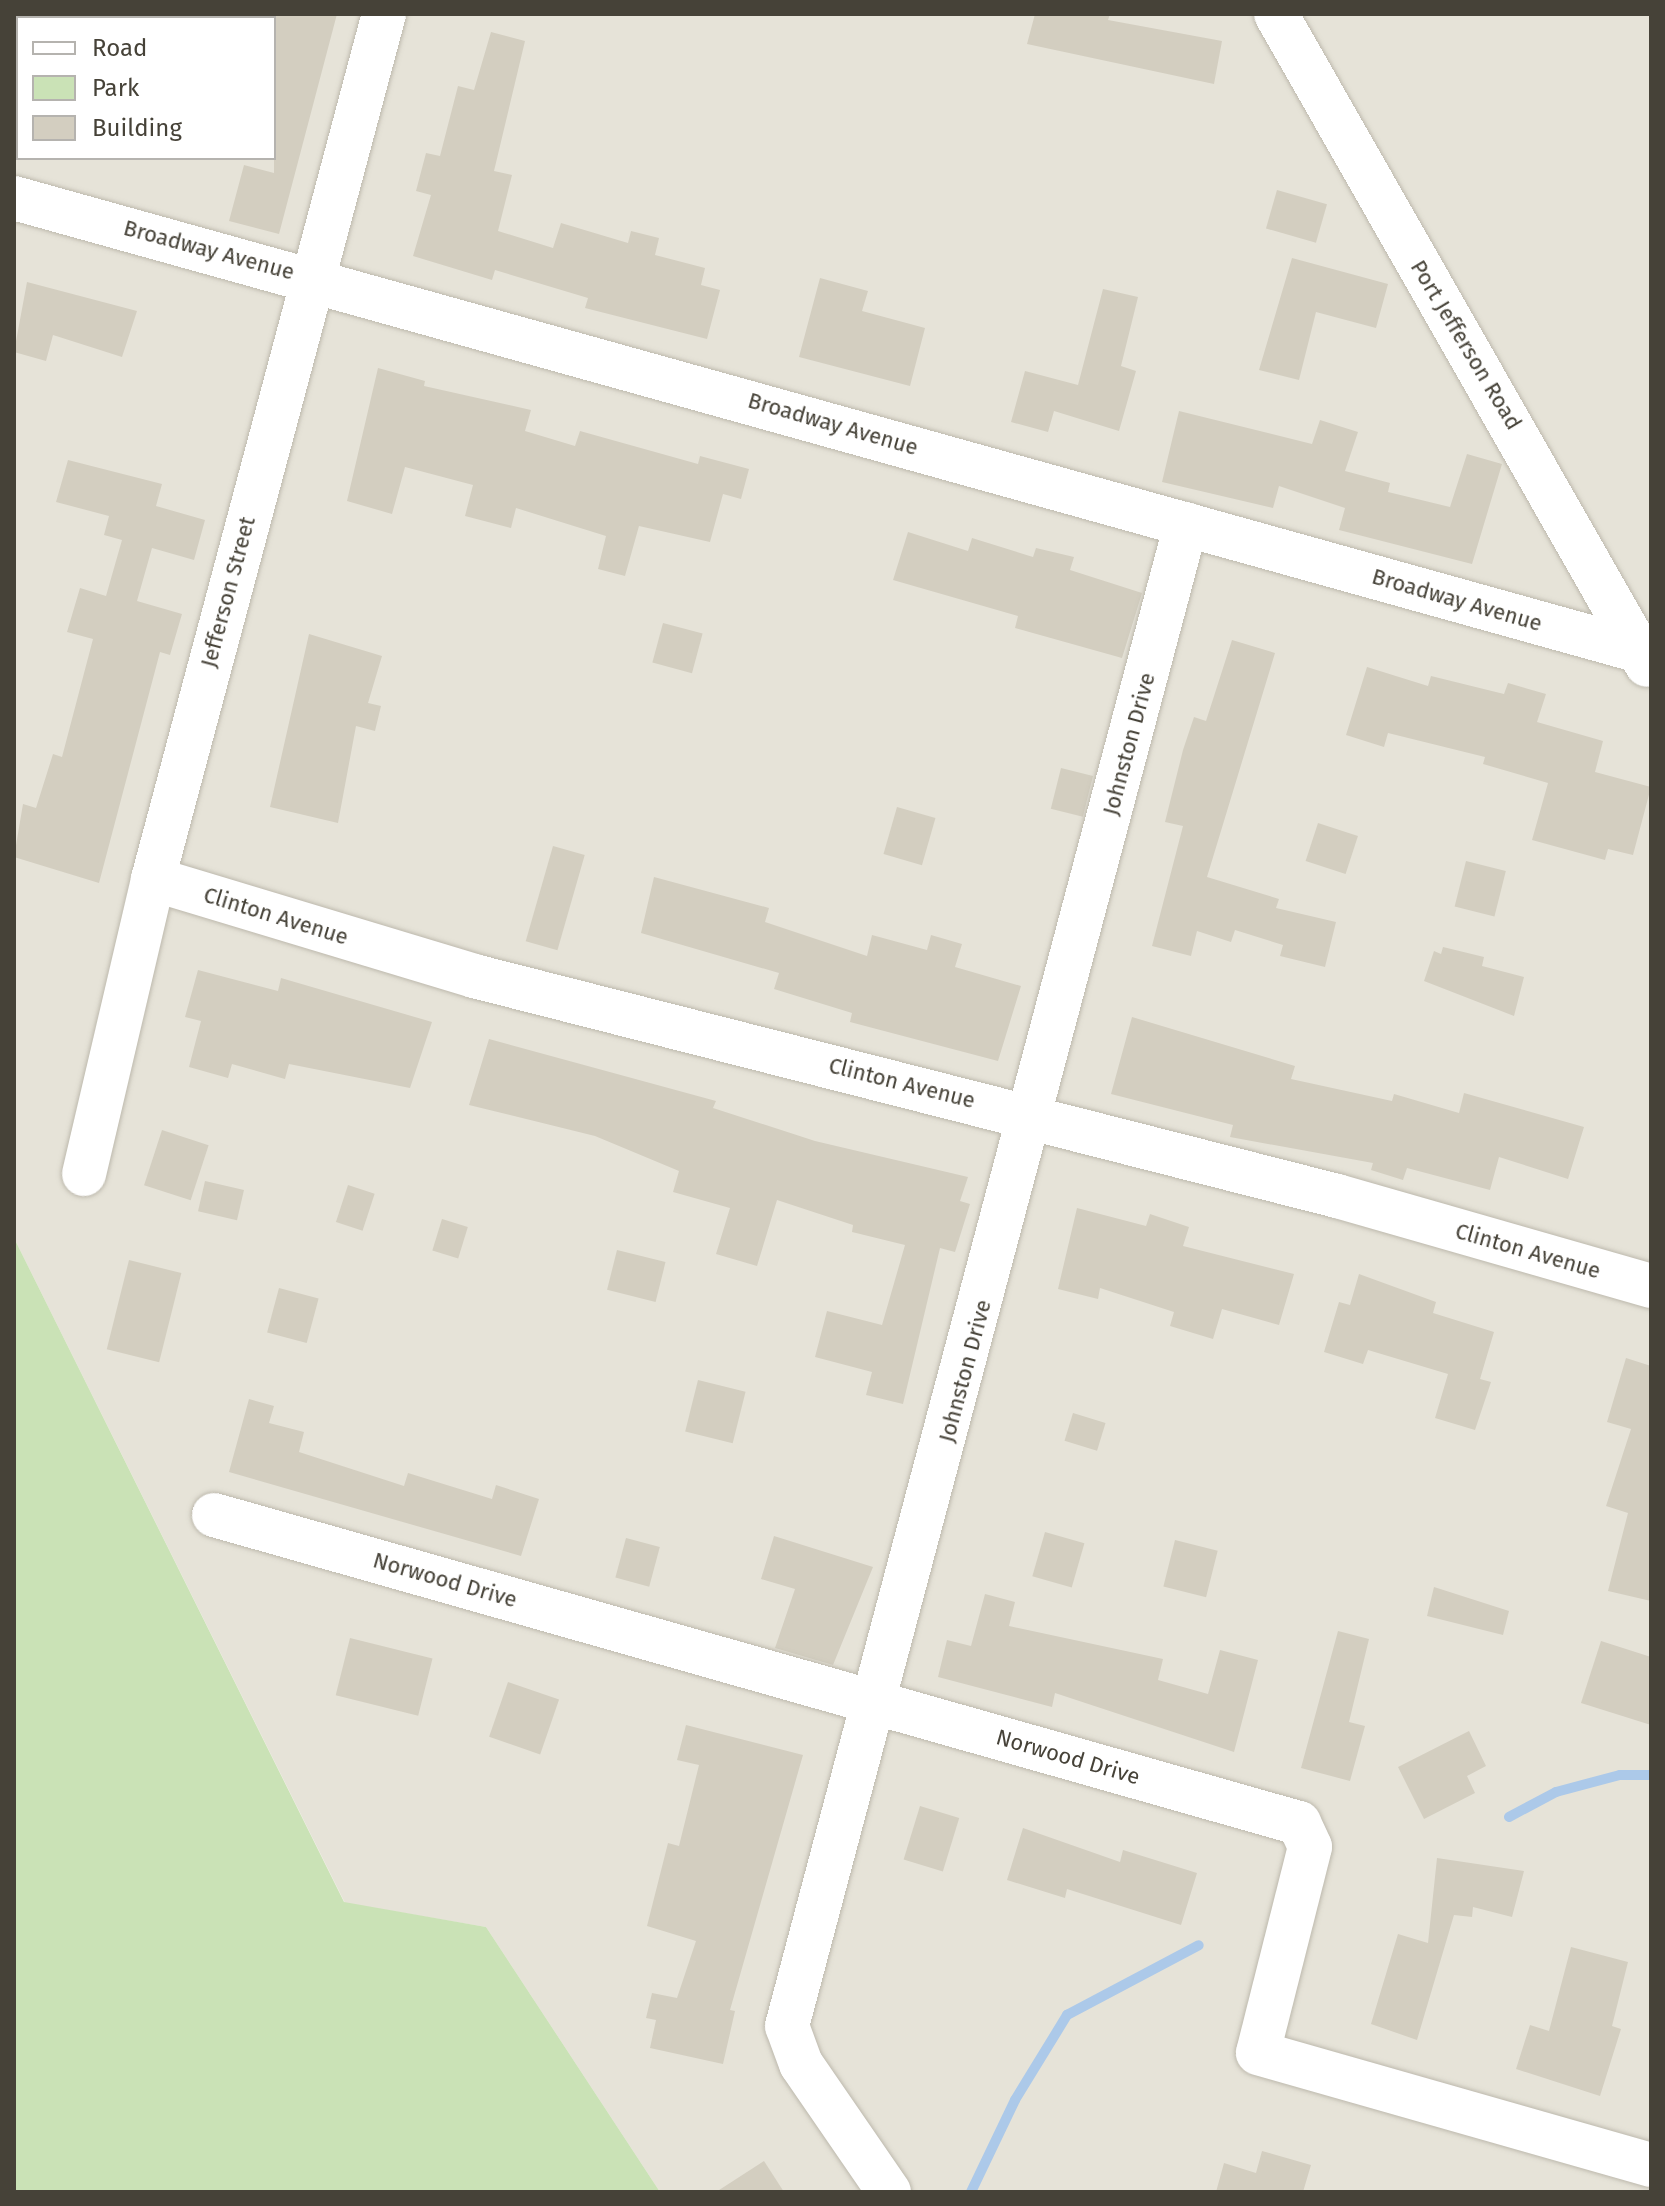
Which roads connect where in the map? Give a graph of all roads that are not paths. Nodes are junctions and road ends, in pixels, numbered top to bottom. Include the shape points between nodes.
1 (384, 14) edge
2 (1276, 14) edge
3 (14, 198) edge
4 (310, 277) junction
5 (1186, 524) junction
6 (1648, 661) edge
7 (153, 879) junction
8 (1034, 1116) junction
9 (84, 1174) dead end
10 (1651, 1286) edge
11 (214, 1515) dead end
12 (876, 1702) junction
13 (1651, 2165) edge
14 (889, 2192) edge

1 - 4 street, Jefferson Street
2 - 6 street, Port Jefferson Road
3 - 4 street, Broadway Avenue
4 - 5 street, Broadway Avenue
4 - 7 street, Jefferson Street
5 - 6 street, Broadway Avenue
5 - 8 street, Johnston Drive
7 - 8 street, Clinton Avenue via 474,976
7 - 9 street, Jefferson Street
8 - 10 street, Clinton Avenue
8 - 12 street, Johnston Drive
11 - 12 street, Norwood Drive
12 - 13 street, Norwood Drive via 1299,1823 1310,1847 1258,2053
12 - 14 street, Johnston Drive via 787,2026 801,2064

